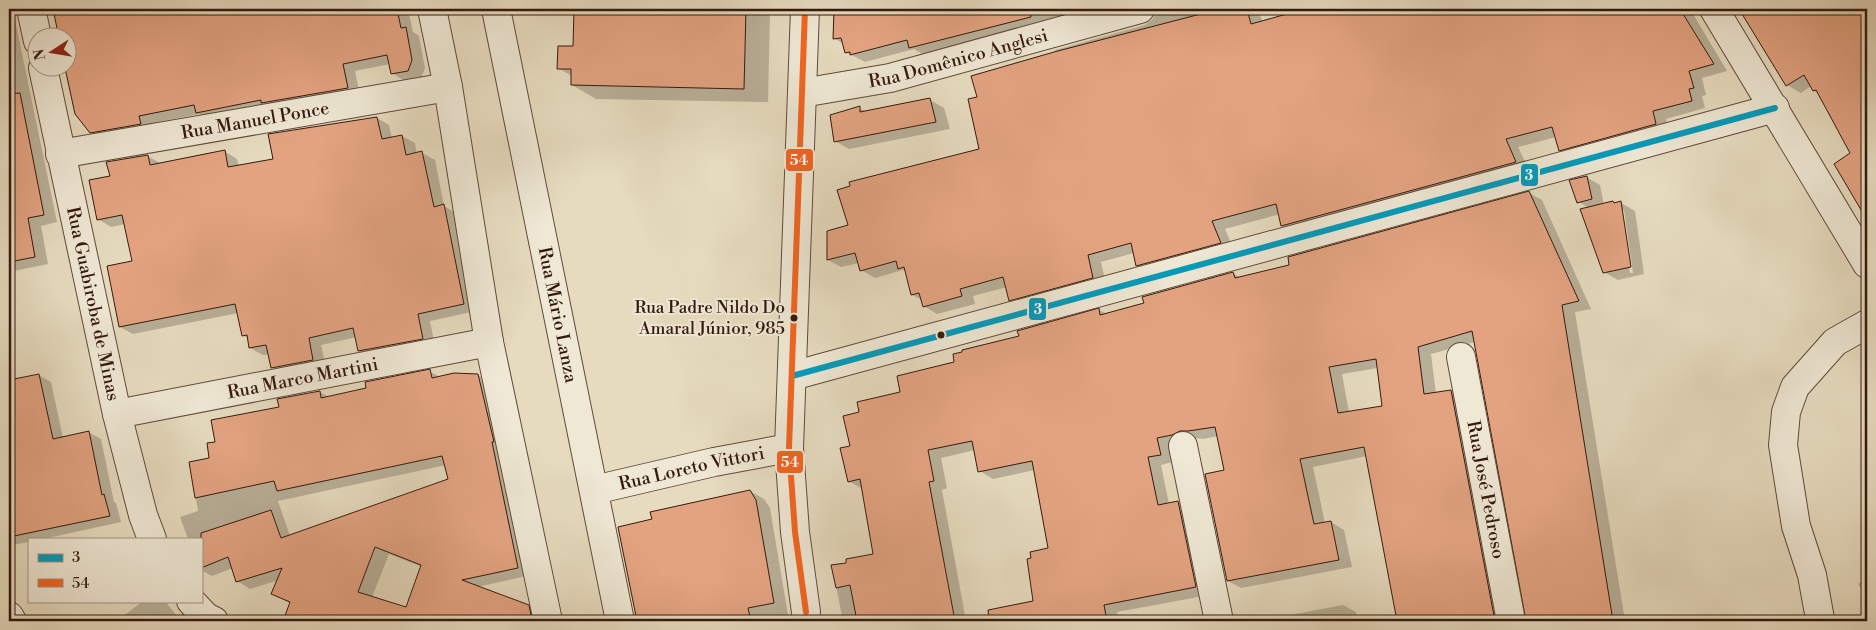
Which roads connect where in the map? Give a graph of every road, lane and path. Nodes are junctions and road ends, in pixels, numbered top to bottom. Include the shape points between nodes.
1 (31, 9) edge
2 (432, 9) edge
3 (496, 9) edge
4 (805, 9) edge
5 (1140, 9) edge
6 (1714, 9) edge
7 (35, 28) edge
8 (45, 78) edge
9 (448, 87) junction
10 (802, 93) junction
11 (1775, 108) junction
12 (60, 154) junction
13 (1867, 264) edge
14 (1867, 324) edge
15 (489, 342) junction
16 (1462, 358) dead end
17 (792, 376) junction
18 (117, 414) junction
19 (1183, 446) dead end
20 (789, 448) junction
21 (594, 490) junction
22 (152, 538) edge
23 (192, 602) edge
24 (806, 612) dead end
25 (9, 616) edge
26 (1820, 620) dead end
27 (12, 621) edge
28 (214, 621) edge
29 (548, 621) edge
30 (620, 621) edge
31 (1220, 621) edge
32 (1511, 621) edge

1 - 7 street
2 - 9 street
3 - 21 street, Rua Mário Lanza
4 - 10 street
5 - 10 street, Rua Domênico Anglesi via 890,78
6 - 11 street
8 - 12 street, Rua Guabiroba de Minas
9 - 12 street, Rua Manuel Ponce
9 - 15 street
10 - 17 street
11 - 13 street
11 - 17 street
12 - 18 street, Rua Guabiroba de Minas
14 - 26 street via 1835,342 1795,387 1786,412 1783,445 1796,526 1812,575
15 - 18 street, Rua Marco Martini
15 - 29 street
16 - 32 street, Rua José Pedroso
17 - 20 street
18 - 22 street, Rua Guabiroba de Minas
19 - 31 street
20 - 21 street, Rua Loreto Vittori
20 - 24 street via 795,532
21 - 30 street, Rua Mário Lanza
23 - 28 street
25 - 27 street

